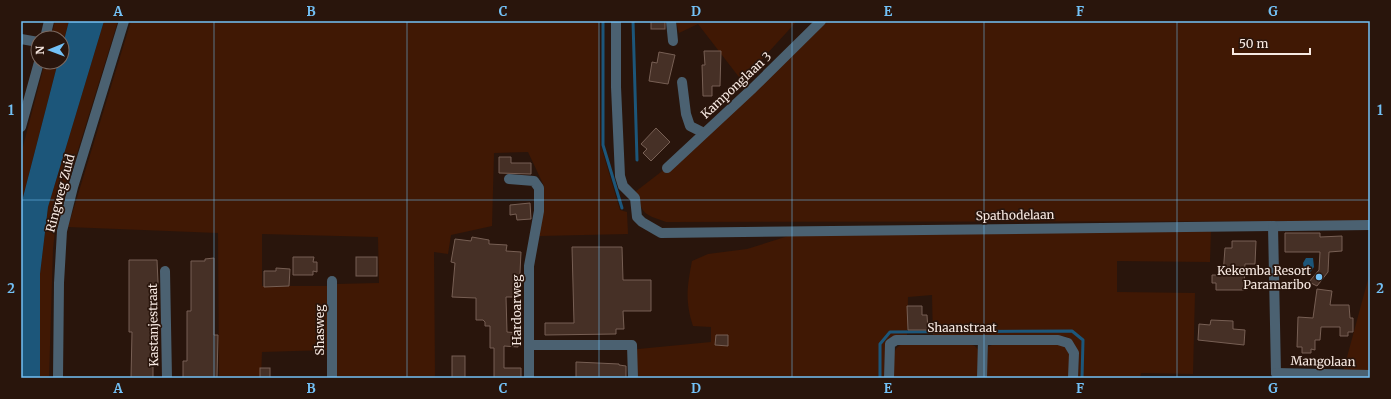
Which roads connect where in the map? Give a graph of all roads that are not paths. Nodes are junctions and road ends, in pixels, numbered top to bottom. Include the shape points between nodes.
1 (124, 21) edge
2 (616, 21) edge
3 (671, 21) edge
4 (821, 21) edge
5 (673, 41) dead end
6 (37, 70) edge
7 (682, 82) dead end
8 (21, 127) edge
9 (704, 133) junction
10 (667, 168) dead end
11 (509, 179) dead end
12 (1370, 225) edge
13 (1273, 226) junction
14 (165, 271) dead end
15 (332, 281) dead end
16 (983, 340) junction
17 (529, 345) junction
18 (1274, 375) edge
19 (1370, 375) edge
20 (58, 378) edge
21 (167, 378) edge
22 (332, 378) edge
23 (529, 378) edge
24 (633, 378) edge
25 (889, 378) edge
26 (982, 378) edge
27 (1074, 378) edge

1 - 20 street, Ringweg Zuid via 62,230
2 - 13 street, Spathodelaan via 619,165 623,186 635,198 637,216 642,222 661,233
3 - 5 street
4 - 9 street, Kamponglaan 3
6 - 8 street
7 - 9 street via 690,126
9 - 10 street, Kamponglaan 3
11 - 17 street, Hardoarweg via 534,181 539,188 539,211 529,266
12 - 13 street, Spathodelaan
13 - 18 street
14 - 21 street, Kastanjestraat
15 - 22 street, Shasweg
16 - 25 street, Shaanstraat via 896,340 890,344
16 - 26 street
16 - 27 street, Shaanstraat via 1058,340 1068,343 1074,353
17 - 23 street, Hardoarweg
17 - 24 street via 632,344
18 - 19 street, Mangolaan

